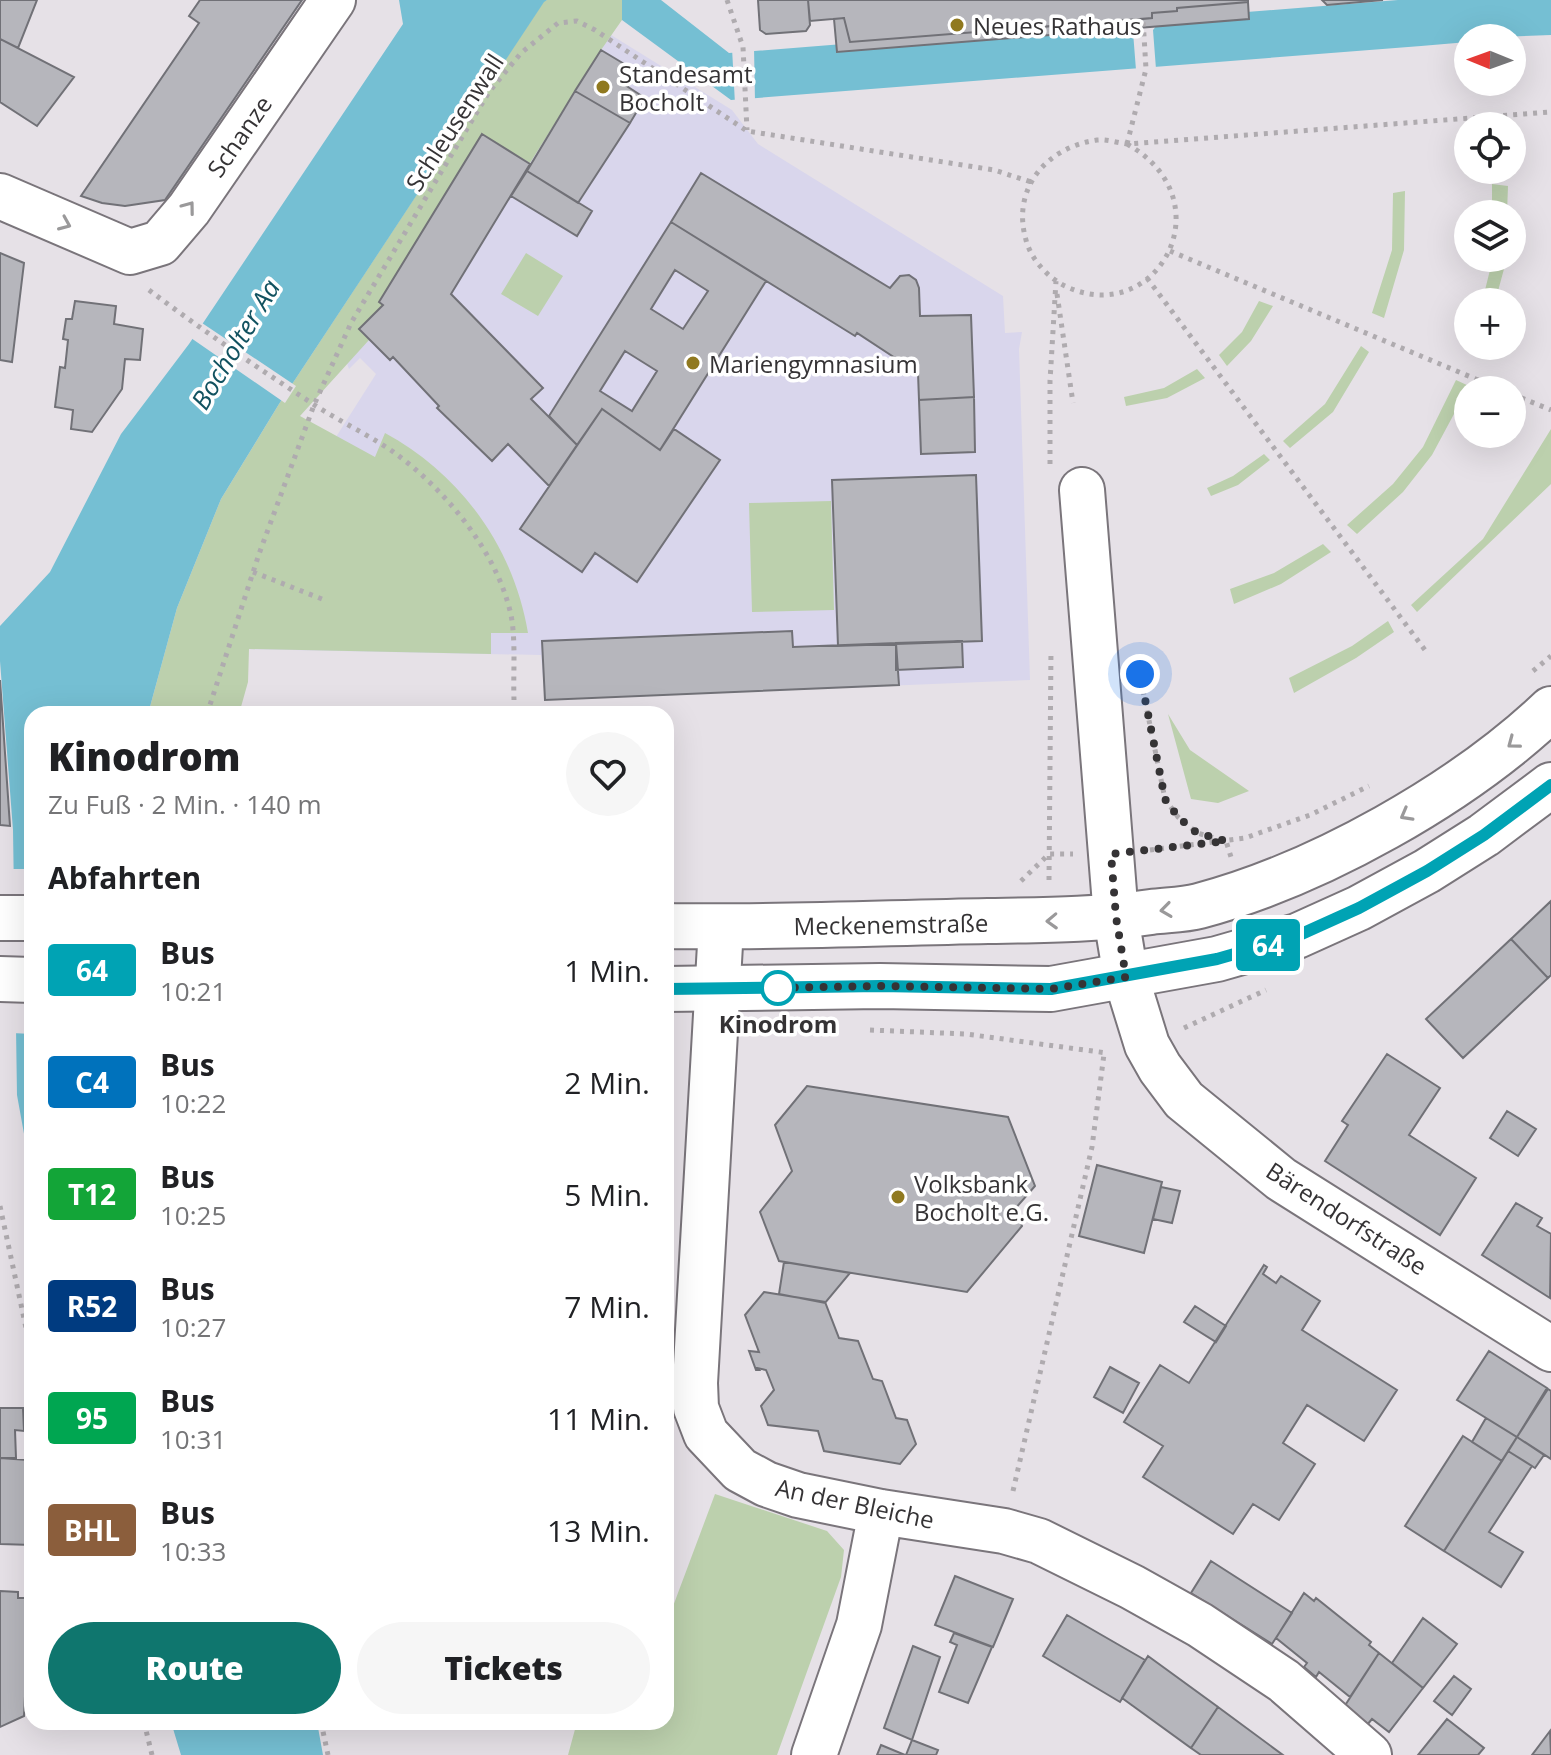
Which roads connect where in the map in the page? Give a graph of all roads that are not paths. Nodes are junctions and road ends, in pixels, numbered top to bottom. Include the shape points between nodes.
1 (333, 0) edge
2 (0, 196) edge
3 (1082, 490) dead end
4 (1539, 692) edge
5 (1551, 785) edge
6 (1116, 917) junction
7 (0, 918) edge
8 (24, 918) edge
9 (674, 926) edge
10 (721, 927) junction
11 (1126, 977) junction
12 (0, 979) edge
13 (24, 980) edge
14 (674, 989) edge
15 (718, 989) junction
16 (1551, 1349) edge
17 (881, 1512) junction
18 (814, 1755) edge
19 (1369, 1755) edge

2 -> 1 street, Schanze via 130,252 160,243
3 - 6 street
4 -> 6 street, Meckenemstraße via 1516,742 1433,800 1325,858 1197,906
5 - 11 street via 1484,835 1407,882 1297,936 1268,966 1217,959
6 -> 10 street, Meckenemstraße
6 - 11 street
7 - 8 street
9 - 10 street, Meckenemstraße
10 - 15 street, An der Bleiche
11 - 15 street via 1051,989
11 - 16 street, Bärendorfstraße via 1147,1045 1184,1100 1281,1179
12 - 13 street
14 - 15 street
15 - 17 street, An der Bleiche via 696,1408 706,1434 740,1470 798,1495
17 - 18 street via 859,1625
17 - 19 street, An der Bleiche via 1004,1531 1081,1561 1200,1625 1284,1681

